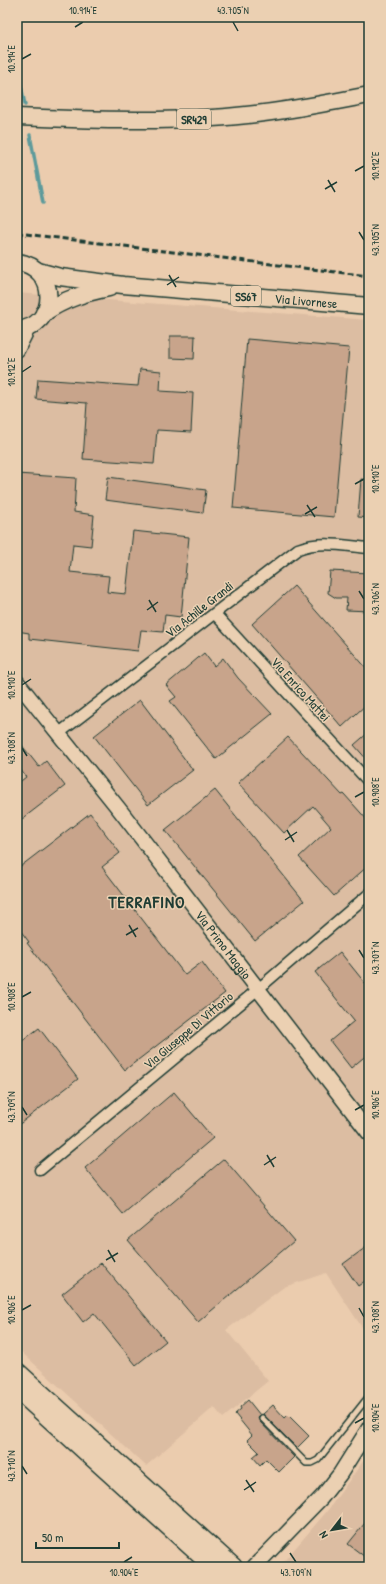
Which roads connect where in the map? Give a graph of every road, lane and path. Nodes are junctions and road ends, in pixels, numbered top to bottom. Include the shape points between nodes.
1 (369, 95) edge
2 (17, 118) edge
3 (17, 262) edge
4 (38, 271) junction
5 (123, 285) junction
6 (369, 306) edge
7 (44, 313) junction
8 (23, 329) edge
9 (17, 350) edge
10 (369, 548) edge
11 (215, 614) junction
12 (17, 682) edge
13 (58, 734) junction
14 (369, 782) edge
15 (369, 894) edge
16 (257, 990) junction
17 (369, 1133) edge
18 (40, 1170) dead end
19 (17, 1372) edge
20 (17, 1389) edge
21 (369, 1396) edge
22 (262, 1418) dead end
23 (369, 1428) edge
24 (257, 1564) edge
25 (214, 1567) edge
26 (233, 1567) edge

1 - 2 main road, SR429 via 214,118
3 - 4 main road, Via Livornese / SS67 via 32,266
4 - 5 main road, Via Livornese / SS67 via 60,277
4 - 7 main road via 48,292 48,304
5 - 6 main road, Via Livornese / SS67
5 - 7 main road, Via Livornese / SS67 via 76,296
7 - 8 main road, Via Livornese / SS67 via 39,321
8 - 9 main road
10 - 11 street, Via Achille Grandi via 322,544 298,549
11 - 13 street, Via Achille Grandi
11 - 14 street, Via Enrico Mattei
12 - 13 main road, Via Primo Maggio
13 - 16 main road, Via Primo Maggio via 119,809
15 - 16 street, Via Giuseppe Di Vittorio
16 - 17 main road, Via Primo Maggio
16 - 18 street, Via Giuseppe Di Vittorio
19 - 26 highway
20 - 25 highway
21 - 22 lane via 318,1460 312,1464 306,1463
23 - 24 main road via 328,1490

